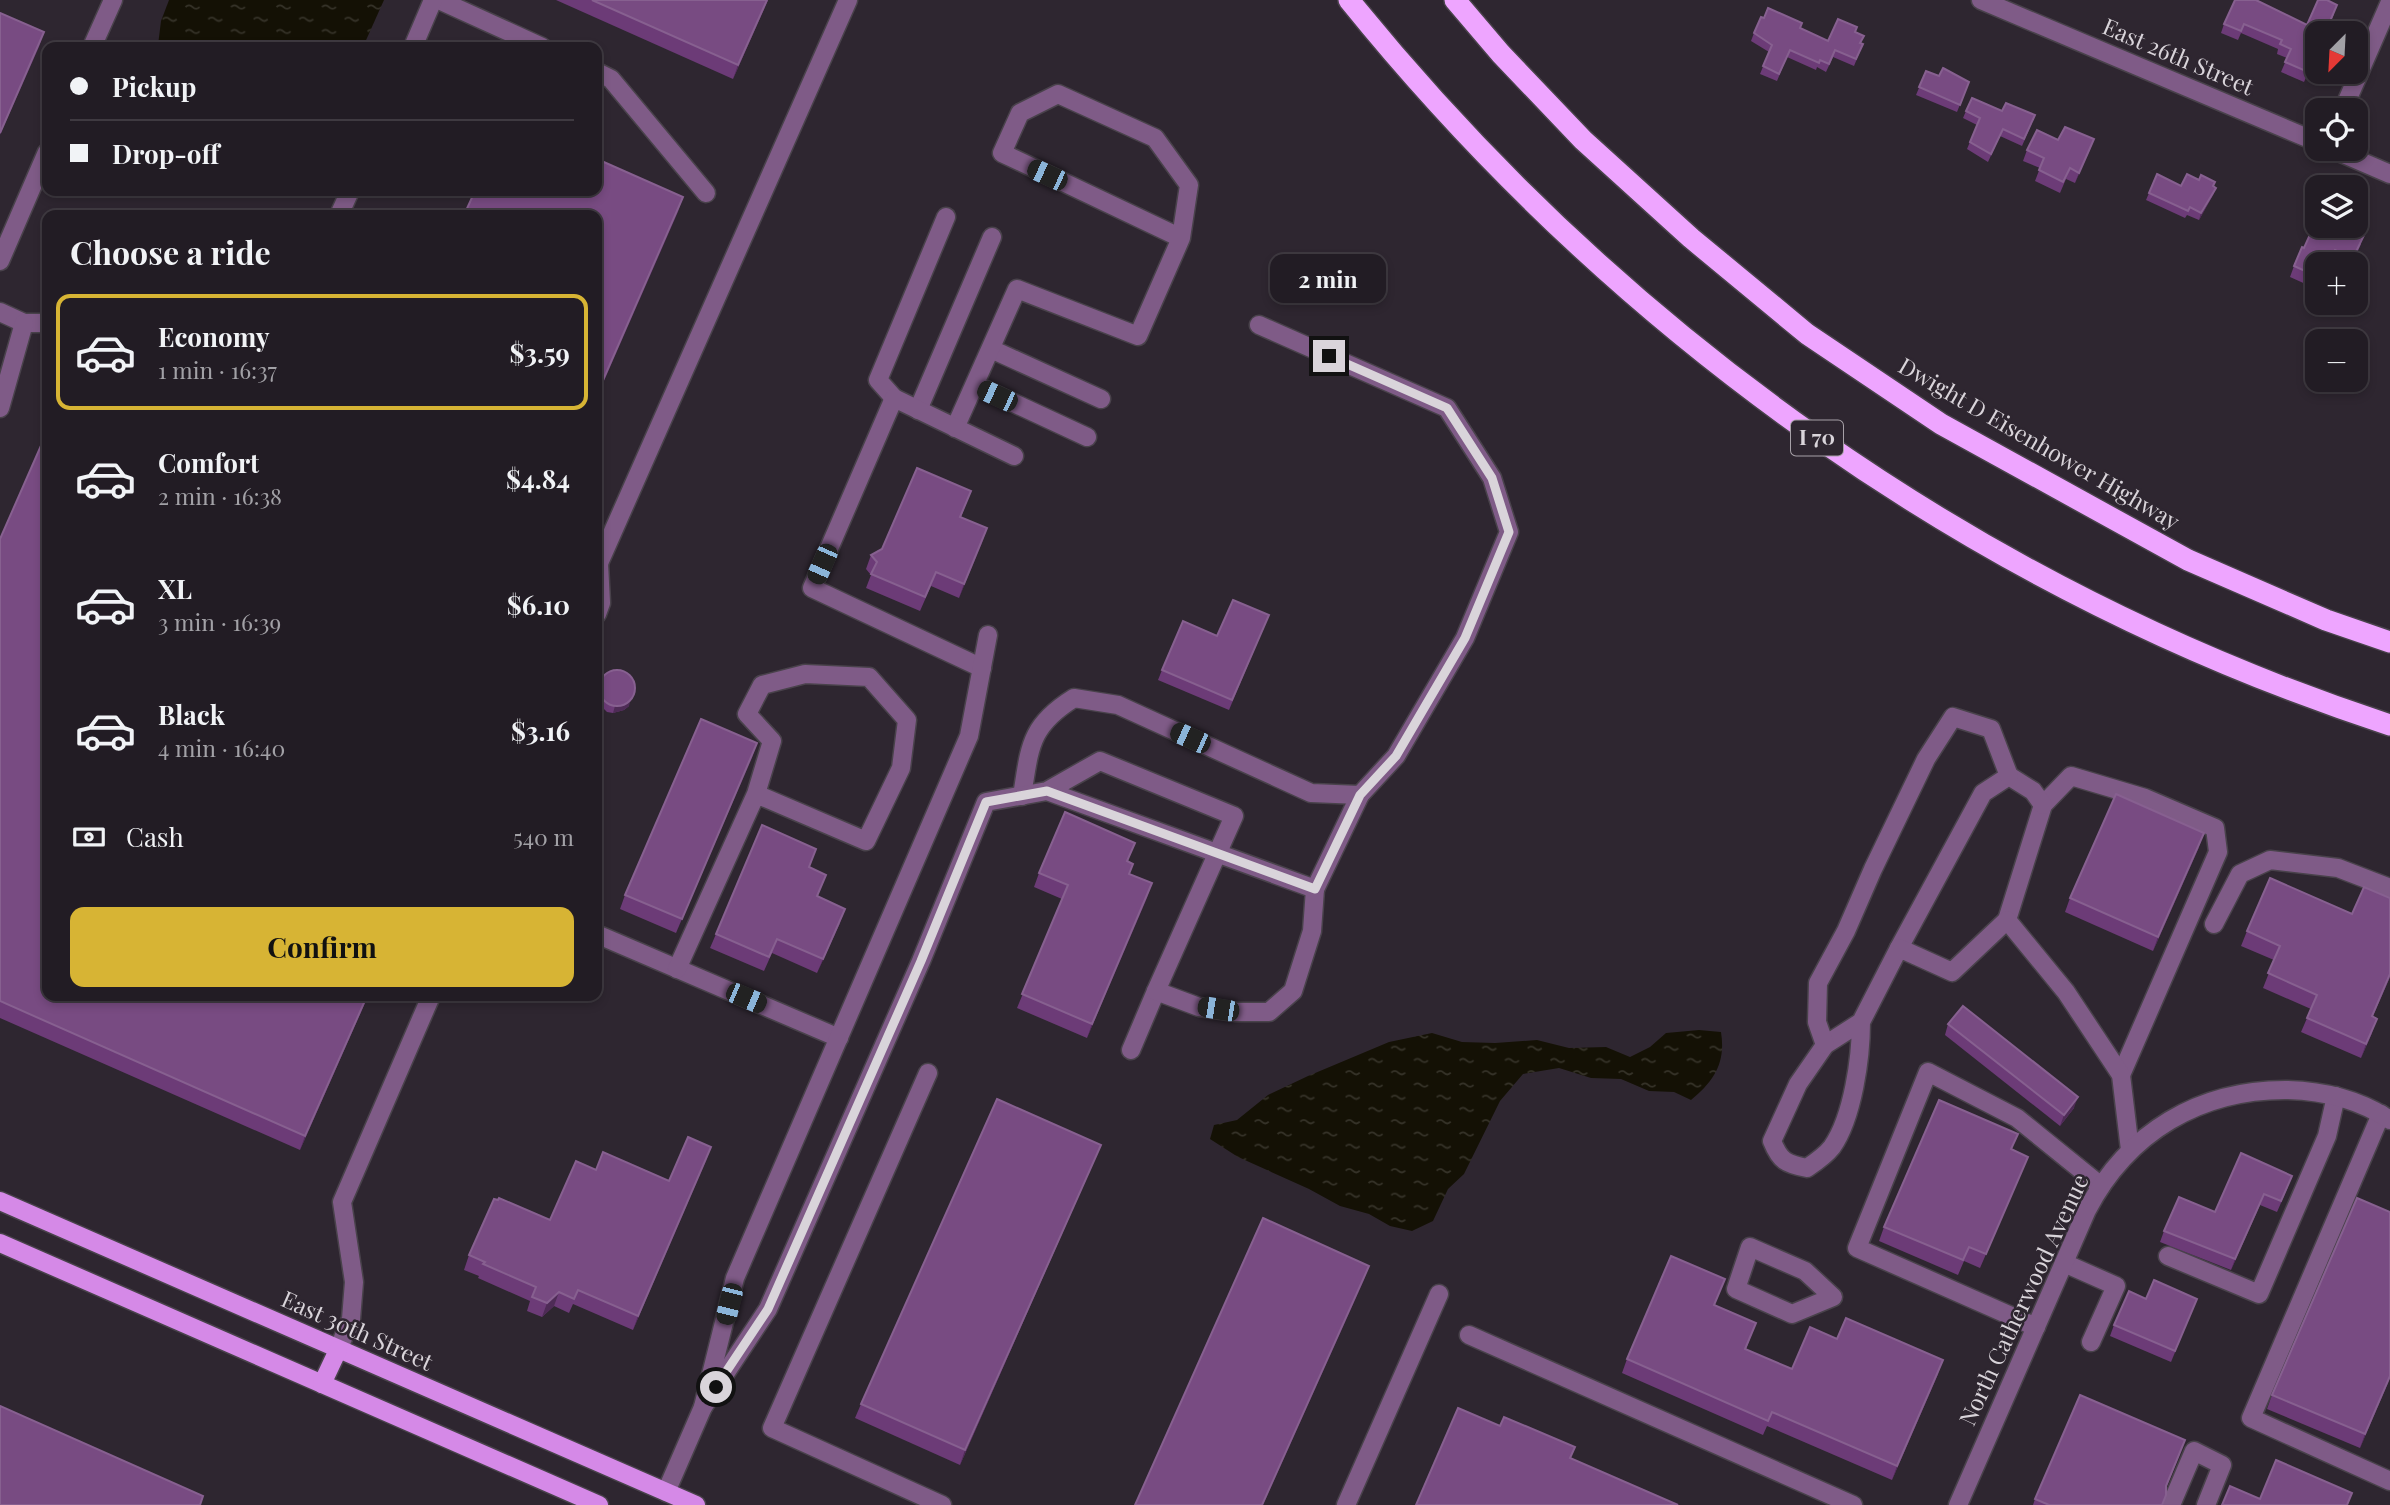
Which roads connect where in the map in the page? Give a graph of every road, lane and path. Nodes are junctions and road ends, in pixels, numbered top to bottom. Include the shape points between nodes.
1 (436, 0) edge
2 (848, 0) edge
3 (1349, 0) edge
4 (1455, 0) edge
5 (1981, 0) edge
6 (107, 2) edge
7 (2390, 2) edge
8 (94, 42) edge
9 (415, 42) edge
10 (531, 42) edge
11 (602, 74) edge
12 (2348, 98) edge
13 (2305, 137) edge
14 (2360, 161) edge
15 (42, 164) edge
16 (2390, 174) edge
17 (706, 193) dead end
18 (946, 217) dead end
19 (992, 237) dead end
20 (1181, 238) junction
21 (0, 261) edge
22 (0, 312) edge
23 (24, 323) junction
24 (42, 323) edge
25 (1259, 325) dead end
26 (991, 349) junction
27 (975, 385) junction
28 (894, 398) junction
29 (1101, 399) dead end
30 (0, 408) edge
31 (918, 410) junction
32 (955, 428) junction
33 (1087, 437) dead end
34 (1014, 457) dead end
35 (602, 552) edge
36 (988, 635) dead end
37 (2390, 642) edge
38 (982, 668) junction
39 (2390, 725) edge
40 (2009, 776) junction
41 (1047, 791) junction
42 (756, 794) junction
43 (1360, 795) junction
44 (1022, 796) junction
45 (2043, 805) junction
46 (1217, 853) junction
47 (2390, 888) edge
48 (1315, 889) junction
49 (2007, 920) junction
50 (2214, 924) dead end
51 (602, 937) edge
52 (1899, 948) junction
53 (677, 969) junction
54 (1156, 991) junction
55 (429, 1001) edge
56 (1861, 1022) junction
57 (839, 1038) junction
58 (1825, 1045) junction
59 (1131, 1050) dead end
60 (928, 1073) dead end
61 (2121, 1075) junction
62 (2336, 1096) junction
63 (2386, 1117) edge
64 (2130, 1150) junction
65 (2101, 1186) junction
66 (0, 1201) edge
67 (0, 1243) edge
68 (2168, 1256) dead end
69 (2064, 1263) junction
70 (1440, 1294) dead end
71 (1833, 1297) joint
72 (2036, 1327) junction
73 (1469, 1335) dead end
74 (2091, 1342) dead end
75 (338, 1350) junction
76 (322, 1384) junction
77 (703, 1407) junction
78 (2390, 1482) edge
79 (666, 1492) junction
80 (599, 1505) edge
81 (695, 1505) edge
82 (942, 1505) edge
83 (1346, 1505) edge
84 (1853, 1505) edge
85 (1958, 1505) edge
86 (2171, 1505) edge
87 (2206, 1505) edge

1 - 9 street
1 - 10 street
2 - 35 street
3 - 39 highway, I 70 via 1447,116 1552,223 1691,345 1798,425 1946,521 2068,590 2229,665
4 - 37 highway, Dwight D Eisenhower Highway via 1583,140 1807,334 1941,424 2188,560 2326,620
5 - 13 street, East 26th Street
6 - 8 street
7 - 12 street
11 - 17 street via 611,79
14 - 16 street
15 - 21 street
18 - 28 street via 878,380
19 - 31 street
20 - 20 street via 1002,153 1020,113 1058,94 1155,138 1189,185
20 - 26 street via 1138,336 1017,289
22 - 23 street
23 - 24 street
23 - 30 street
25 - 43 street via 1447,408 1492,478 1509,532 1465,638 1396,756
26 - 27 street
26 - 29 street
27 - 32 street
27 - 33 street
28 - 31 street
28 - 38 street via 812,588
31 - 32 street
32 - 34 street
36 - 38 street
38 - 57 street via 969,736
40 - 45 street via 2033,791
40 - 52 street via 1983,793
40 - 58 street via 1991,729 1953,717 1926,759 1818,983 1817,1022
41 - 44 street
41 - 46 street
41 - 46 street via 1100,761 1234,816
42 - 42 street via 866,841 901,768 907,720 869,677 805,674 762,685 747,714 772,741
42 - 53 street
43 - 44 street via 1311,793 1118,705 1074,698 1052,711 1031,741
43 - 48 street
44 - 77 street via 986,802 768,1309
45 - 49 street
45 - 61 street via 2071,776 2144,797 2215,828 2218,852
46 - 48 street
46 - 54 street
47 - 50 street via 2338,868 2270,860 2240,874
48 - 54 street via 1312,931 1293,991 1269,1012 1199,1007
49 - 52 street via 1952,972
49 - 61 street via 2066,992
51 - 53 street
52 - 56 street
53 - 57 street
54 - 59 street
55 - 75 street via 342,1202 354,1282 351,1319
56 - 58 street
56 - 58 street via 1854,1088 1833,1146 1807,1168 1791,1165 1778,1156 1772,1141 1798,1084
57 - 77 street via 735,1278
60 - 82 street via 772,1428
61 - 64 street
62 - 63 street, North Catherwood Avenue
62 - 64 street, North Catherwood Avenue via 2298,1089 2241,1092 2196,1106
62 - 68 street via 2327,1136 2259,1294
63 - 78 street via 2250,1418
64 - 65 street, North Catherwood Avenue
65 - 69 street, North Catherwood Avenue
65 - 72 street via 2017,1118 1928,1072 1857,1248
66 - 75 main road, East 30th Street
67 - 76 main road
69 - 72 street, North Catherwood Avenue
69 - 74 street via 2116,1286
70 - 83 street
71 - 71 street via 1792,1314 1737,1289 1750,1247 1805,1271
72 - 85 street, North Catherwood Avenue
73 - 84 street
75 - 76 main road
75 - 79 main road, East 30th Street
76 - 80 main road
77 - 79 street
79 - 81 main road, East 30th Street
86 - 87 street via 2194,1451 2222,1465

